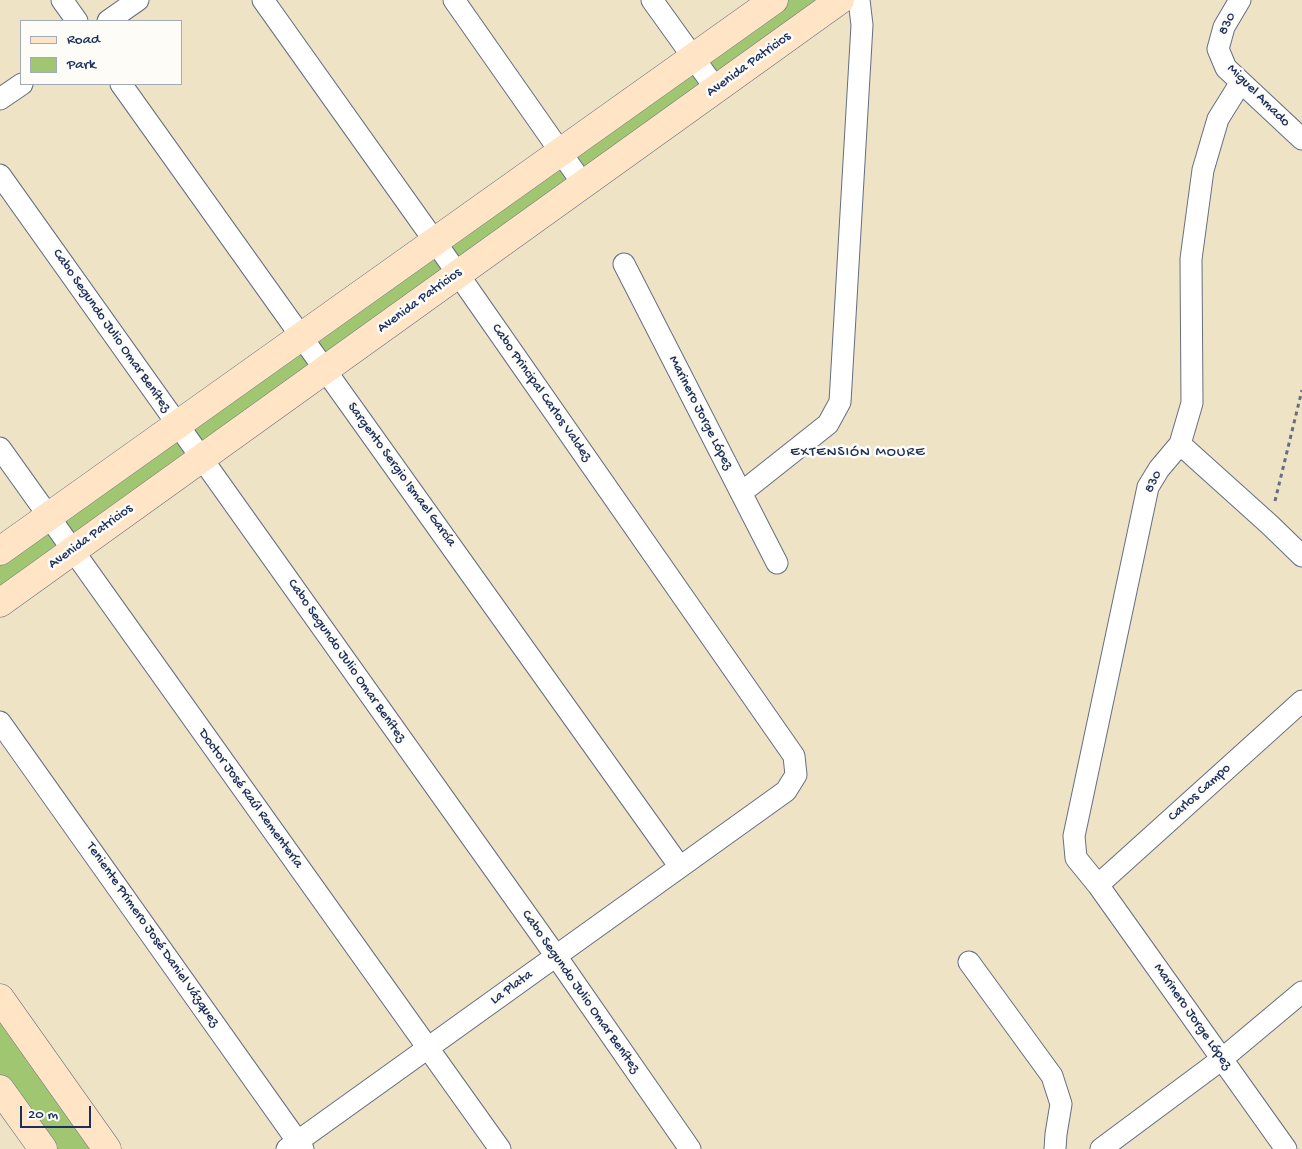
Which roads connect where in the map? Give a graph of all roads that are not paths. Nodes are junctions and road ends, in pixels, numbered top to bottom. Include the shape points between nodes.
1 (62, 0) edge
2 (138, 0) edge
3 (263, 0) edge
4 (454, 0) edge
5 (652, 0) edge
6 (774, 0) edge
7 (840, 0) edge
8 (859, 0) edge
9 (1240, 0) edge
10 (75, 20) edge
11 (109, 20) edge
12 (1218, 49) joint
13 (694, 57) junction
14 (1241, 82) junction
15 (21, 85) edge
16 (122, 85) edge
17 (716, 89) junction
18 (0, 99) edge
19 (1302, 139) edge
20 (560, 152) junction
21 (0, 175) edge
22 (583, 184) junction
23 (435, 242) junction
24 (624, 264) dead end
25 (458, 274) junction
26 (301, 336) junction
27 (325, 369) junction
28 (178, 424) junction
29 (1180, 444) junction
30 (0, 448) edge
31 (201, 458) junction
32 (741, 493) junction
33 (48, 516) junction
34 (73, 550) junction
35 (0, 551) edge
36 (1302, 556) edge
37 (777, 563) dead end
38 (0, 603) edge
39 (1302, 700) edge
40 (0, 722) edge
41 (786, 791) joint
42 (680, 867) junction
43 (1098, 885) junction
44 (556, 956) junction
45 (969, 962) dead end
46 (1302, 992) edge
47 (0, 998) edge
48 (428, 1048) junction
49 (1222, 1059) junction
50 (0, 1090) edge
51 (296, 1146) edge
52 (43, 1149) edge
53 (107, 1149) edge
54 (500, 1149) edge
55 (690, 1149) edge
56 (1056, 1149) edge
57 (1101, 1149) edge
58 (1286, 1149) edge

1 - 10 street
2 - 11 street
3 - 23 street, Cabo Principal Carlos Valdez
4 - 20 street
5 - 13 street
6 - 13 street
7 - 17 street, Avenida Patricios
8 - 32 street via 862,25 840,402 828,424
9 - 12 street, 830 via 1224,27
12 - 14 street, Miguel Amado via 1226,68
13 - 17 street
13 - 20 street
14 - 19 street, Miguel Amado
14 - 29 street, 830 via 1218,119 1203,170 1191,259 1192,403
15 - 18 street
16 - 26 street, Sargento Sergio Ismael García
17 - 22 street, Avenida Patricios
20 - 22 street
20 - 23 street
21 - 28 street, Cabo Segundo Julio Omar Benítez
22 - 25 street, Avenida Patricios
23 - 25 street, Cabo Principal Carlos Valdez
23 - 26 street
24 - 32 street, Marinero Jorge López
25 - 27 street, Avenida Patricios
25 - 41 street, Cabo Principal Carlos Valdez via 794,756 796,775
26 - 27 street, Sargento Sergio Ismael García
26 - 28 street
27 - 31 street, Avenida Patricios
27 - 42 street, Sargento Sergio Ismael García
28 - 31 street, Cabo Segundo Julio Omar Benítez
28 - 33 street
29 - 36 street
29 - 43 street, 830 via 1148,487 1074,836 1076,858
30 - 33 street, Doctor José Raúl Rementería
31 - 34 street, Avenida Patricios
31 - 44 street, Cabo Segundo Julio Omar Benítez
32 - 37 street, Marinero Jorge López
33 - 34 street, Doctor José Raúl Rementería
33 - 35 street
34 - 38 street, Avenida Patricios
34 - 48 street, Doctor José Raúl Rementería
39 - 43 street, Carlos Campo
40 - 51 street, Teniente Primero José Daniel Vázquez
41 - 42 street, La Plata
42 - 44 street, La Plata
43 - 49 street, Marinero Jorge López
44 - 48 street, La Plata
44 - 55 street, Cabo Segundo Julio Omar Benítez
45 - 56 street via 1052,1076 1061,1104
46 - 49 street
47 - 53 street
48 - 51 street, La Plata
48 - 54 street, Doctor José Raúl Rementería
49 - 57 street
49 - 58 street, Marinero Jorge López
50 - 52 street

